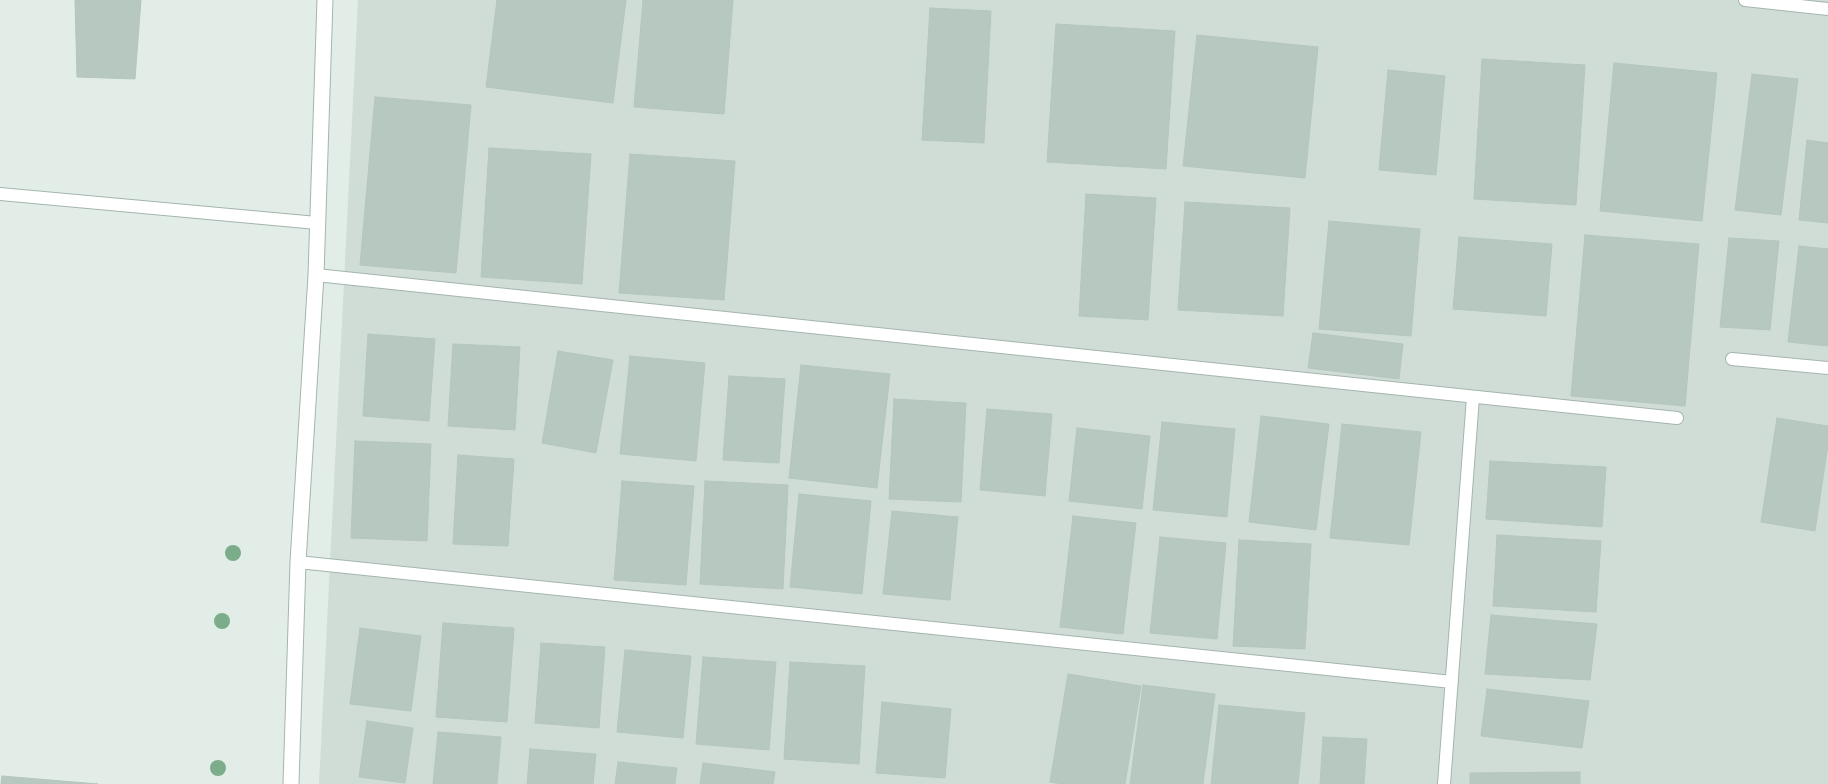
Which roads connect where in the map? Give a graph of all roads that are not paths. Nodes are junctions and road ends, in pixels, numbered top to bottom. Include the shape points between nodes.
1 (325, 0) edge
2 (1745, 0) edge
3 (1828, 9) edge
4 (0, 194) edge
5 (317, 224) junction
6 (316, 275) junction
7 (1732, 359) dead end
8 (1828, 368) edge
9 (1473, 397) junction
10 (1678, 418) dead end
11 (298, 562) junction
12 (1452, 682) junction
13 (291, 784) edge
14 (1444, 784) edge

1 - 5 street
2 - 3 lane
4 - 5 lane
5 - 6 street
6 - 9 lane
6 - 11 street
7 - 8 lane
9 - 10 lane
9 - 12 lane
11 - 12 lane
11 - 13 street
12 - 14 lane

